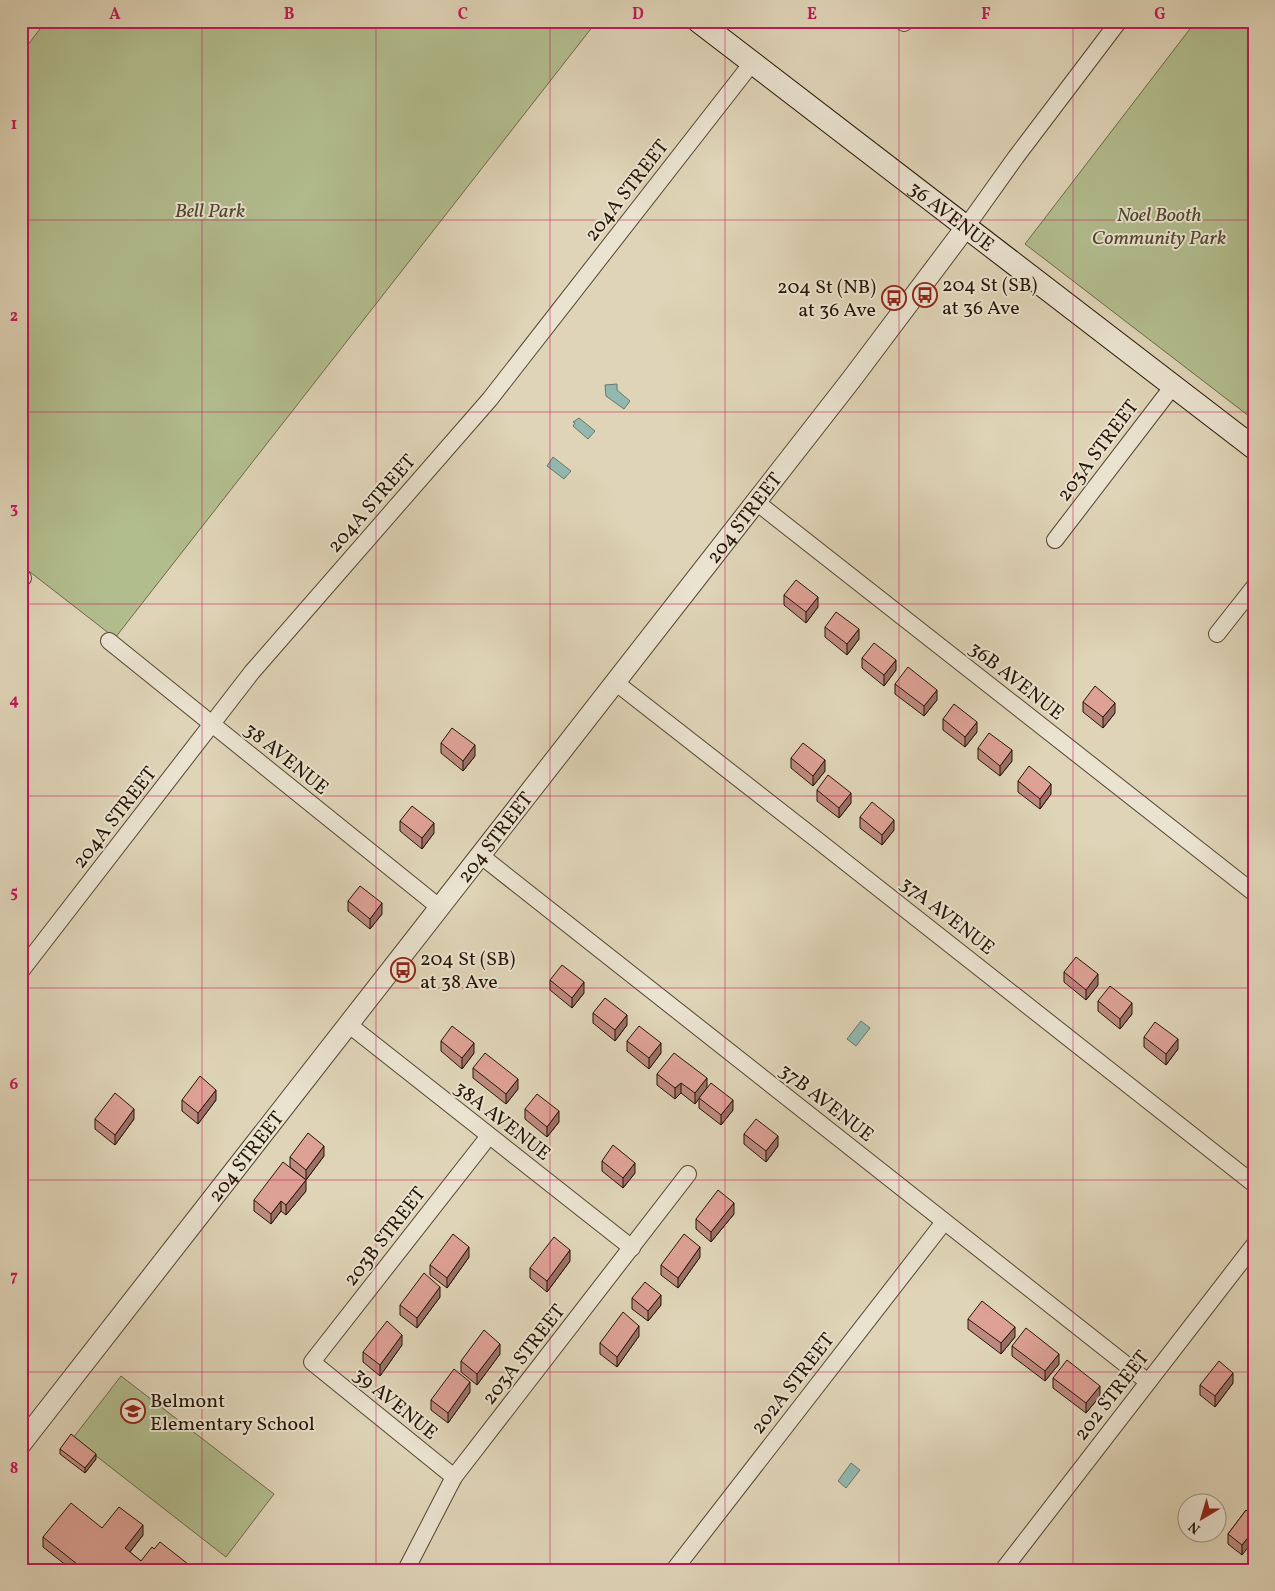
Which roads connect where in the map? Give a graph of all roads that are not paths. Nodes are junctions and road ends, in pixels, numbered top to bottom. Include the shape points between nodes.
1 (698, 21) edge
2 (1119, 21) edge
3 (752, 63) junction
4 (966, 227) junction
5 (1173, 386) junction
6 (1254, 448) edge
7 (755, 502) junction
8 (1055, 540) dead end
9 (1254, 586) edge
10 (1217, 634) dead end
11 (109, 641) dead end
12 (614, 682) junction
13 (212, 725) junction
14 (480, 855) junction
15 (1254, 893) edge
16 (439, 907) junction
17 (21, 971) edge
18 (348, 1024) junction
19 (489, 1136) junction
20 (688, 1174) dead end
21 (1254, 1184) edge
22 (944, 1222) junction
23 (632, 1248) junction
24 (1252, 1250) edge
25 (312, 1362) joint
26 (1148, 1382) junction
27 (21, 1444) edge
28 (454, 1477) junction
29 (406, 1570) edge
30 (674, 1570) edge
31 (1003, 1570) edge

1 - 3 main road, 36 AVENUE
2 - 4 street
3 - 4 main road, 36 AVENUE
3 - 13 street, 204A STREET via 490,399 252,672
4 - 5 main road, 36 AVENUE
4 - 7 street, 204 STREET
5 - 6 main road, 36 AVENUE
5 - 8 street, 203A STREET
7 - 12 street, 204 STREET
7 - 15 street, 36B AVENUE
9 - 10 street
11 - 13 street, 38 AVENUE
12 - 14 street, 204 STREET
12 - 21 street, 37A AVENUE
13 - 16 street, 38 AVENUE
13 - 17 street, 204A STREET
14 - 16 street, 204 STREET
14 - 22 street, 37B AVENUE
16 - 18 street, 204 STREET
18 - 19 street, 38A AVENUE
18 - 27 street, 204 STREET
19 - 23 street, 38A AVENUE
19 - 25 street, 203B STREET
20 - 23 street, 203A STREET
22 - 26 street, 37B AVENUE
22 - 30 street, 202A STREET
23 - 28 street, 203A STREET
24 - 26 street, 202 STREET
25 - 28 street, 39 AVENUE
26 - 31 street, 202 STREET
28 - 29 street, 203A STREET

